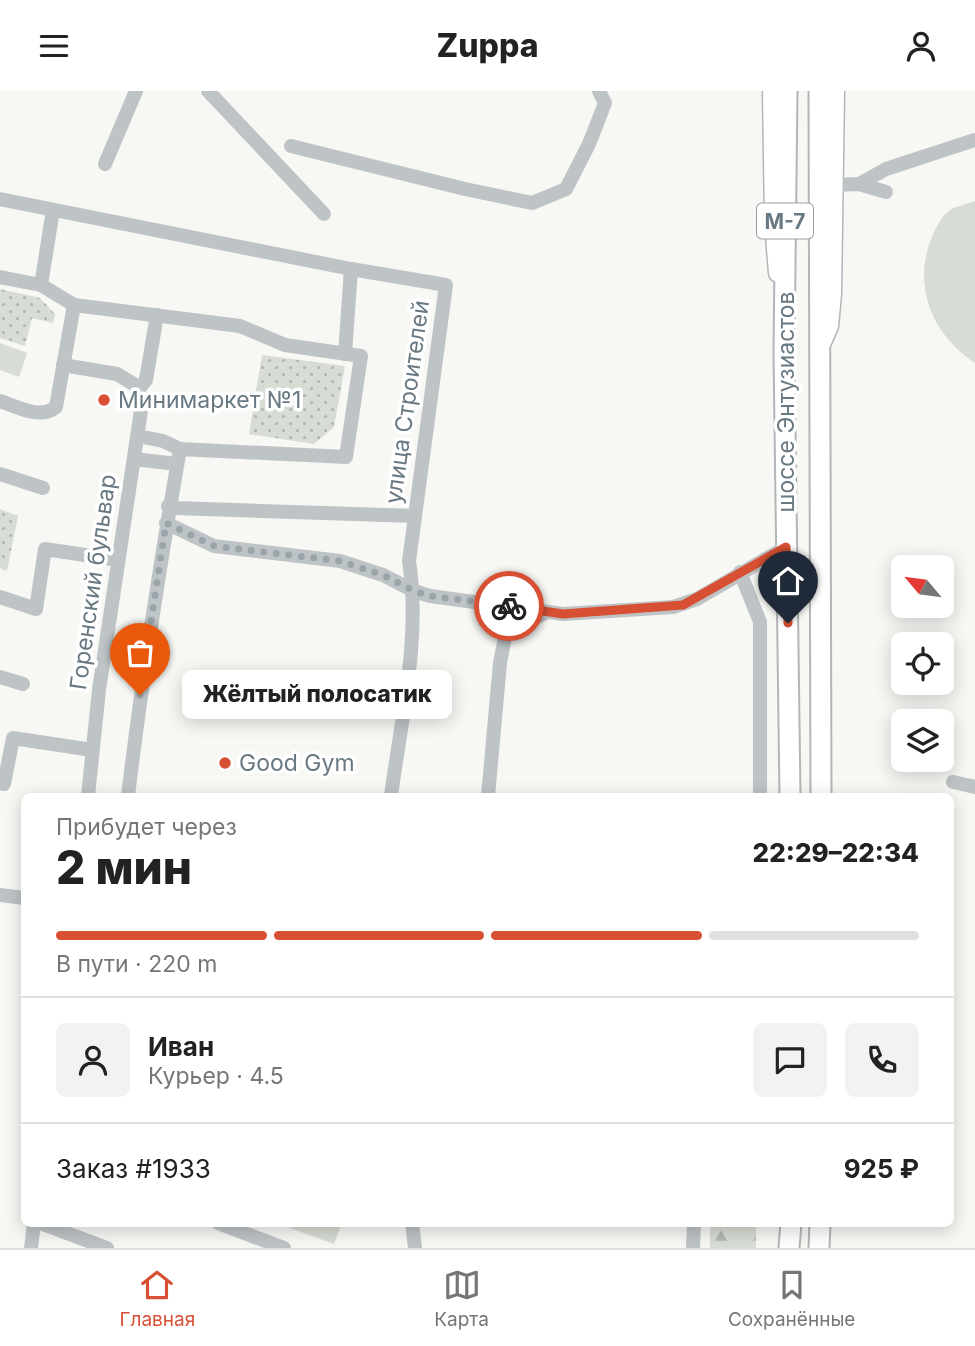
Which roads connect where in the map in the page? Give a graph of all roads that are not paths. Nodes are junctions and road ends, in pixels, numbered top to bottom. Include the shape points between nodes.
1 (136, 91) edge
2 (208, 91) edge
3 (599, 91) edge
4 (772, 91) edge
5 (787, 91) edge
6 (819, 91) edge
7 (835, 91) edge
8 (975, 140) edge
9 (291, 146) dead end
10 (105, 164) dead end
11 (859, 184) junction
12 (834, 185) junction
13 (886, 193) dead end
14 (0, 199) edge
15 (53, 210) junction
16 (324, 213) dead end
17 (351, 269) junction
18 (0, 277) edge
19 (41, 285) junction
20 (74, 305) junction
21 (157, 315) junction
22 (820, 348) junction
23 (784, 352) junction
24 (345, 354) junction
25 (63, 365) junction
26 (137, 391) junction
27 (0, 401) edge
28 (138, 436) junction
29 (180, 449) junction
30 (134, 459) junction
31 (177, 464) junction
32 (0, 474) edge
33 (43, 488) dead end
34 (168, 506) junction
35 (415, 516) junction
36 (166, 523) junction
37 (786, 547) junction
38 (118, 560) junction
39 (740, 572) junction
40 (414, 591) junction
41 (0, 597) edge
42 (548, 611) junction
43 (0, 677) edge
44 (23, 684) dead end
45 (92, 750) junction
46 (953, 782) dead end
47 (0, 783) edge
48 (975, 786) edge
49 (88, 793) edge
50 (128, 793) edge
51 (391, 793) edge
52 (488, 793) edge
53 (760, 793) edge
54 (790, 793) edge
55 (821, 793) edge
56 (0, 895) edge
57 (21, 898) edge
58 (34, 1227) edge
59 (51, 1227) edge
60 (229, 1227) edge
61 (412, 1227) edge
62 (694, 1227) edge
63 (791, 1227) edge
64 (820, 1227) edge
65 (31, 1248) edge
66 (107, 1248) edge
67 (284, 1248) edge
68 (415, 1248) edge
69 (693, 1248) edge
70 (789, 1248) edge
71 (819, 1248) edge

1 - 10 street
2 - 16 street
3 - 9 street via 605,103 566,189 532,203
4 - 23 main road via 774,224
5 - 23 highway, шоссе Энтузиастов / М-7
6 - 22 highway, шоссе Энтузиастов / М-7
7 - 12 main road
8 - 11 street via 886,169
11 - 12 street
11 - 13 street
12 - 22 main road via 832,294 829,326
14 - 15 street, улица Строителей
15 - 17 street, улица Строителей
15 - 19 street
17 - 24 street
17 - 35 street, улица Строителей via 446,285
18 - 19 street
19 - 20 street
20 - 21 street
20 - 25 street
21 - 24 street via 240,326 285,345
21 - 26 street via 146,380
22 - 55 highway, шоссе Энтузиастов / М-7
23 - 37 highway, шоссе Энтузиастов / М-7
24 - 29 street via 361,356 346,457
25 - 26 street via 117,374
25 - 27 street via 56,407 49,412 41,414
26 - 28 street via 142,404
28 - 29 street
28 - 30 street
29 - 31 street
30 - 31 street, Горенский бульвар
30 - 38 street, Горенский бульвар
31 - 34 street
32 - 33 street
34 - 35 street
34 - 36 street
35 - 40 street, улица Строителей via 409,561
36 - 40 street via 214,546 340,561
36 - 50 street
37 - 39 street
37 - 54 highway, шоссе Энтузиастов / М-7
38 - 41 street via 45,549 36,609
38 - 45 street, Горенский бульвар
39 - 42 street via 683,605 563,614
39 - 53 street via 760,622
40 - 42 street
40 - 51 street, улица Строителей
42 - 52 street via 506,632
43 - 44 street
45 - 47 street via 13,738 4,784
45 - 49 street, Горенский бульвар
46 - 48 street
56 - 57 street
58 - 65 street
59 - 66 street
60 - 67 street
61 - 68 street
62 - 69 street
63 - 70 highway
64 - 71 highway

